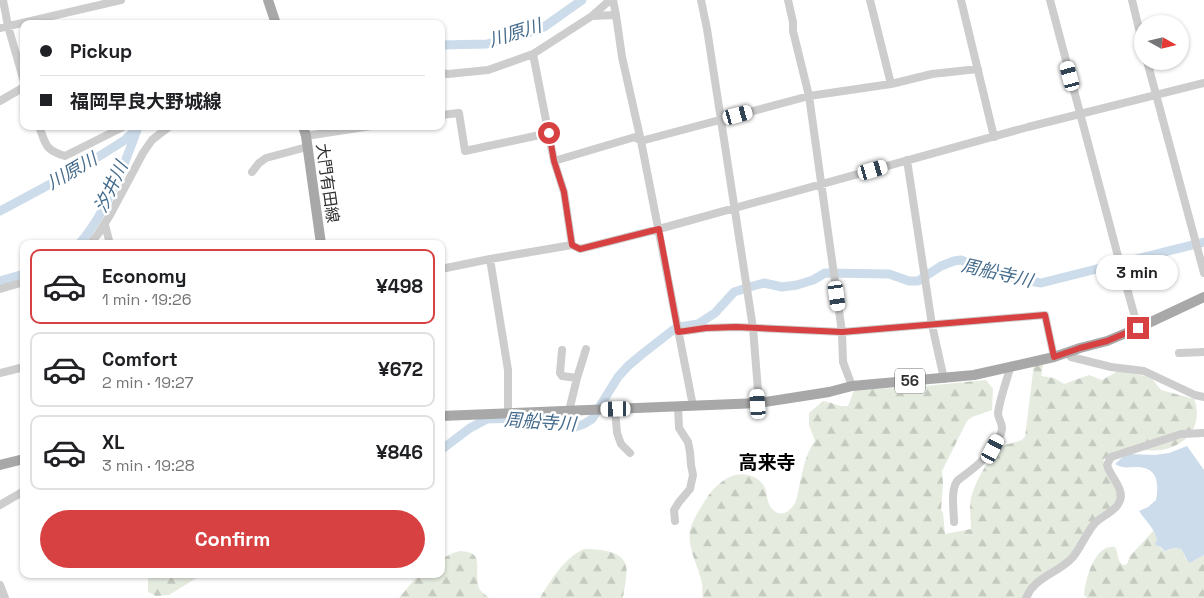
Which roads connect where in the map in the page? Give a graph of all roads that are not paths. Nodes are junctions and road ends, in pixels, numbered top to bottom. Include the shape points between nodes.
1 (3, 0) edge
2 (121, 0) edge
3 (269, 0) edge
4 (611, 0) edge
5 (701, 0) edge
6 (788, 0) edge
7 (870, 0) edge
8 (961, 0) edge
9 (1050, 0) edge
10 (1132, 0) edge
11 (1136, 15) edge
12 (592, 16) junction
13 (616, 16) junction
14 (34, 20) edge
15 (275, 20) edge
16 (20, 23) edge
17 (8, 26) junction
18 (0, 28) edge
19 (533, 54) junction
20 (20, 68) edge
21 (978, 69) junction
22 (1150, 70) edge
23 (445, 73) edge
24 (1204, 83) edge
25 (891, 84) junction
26 (20, 89) edge
27 (809, 96) junction
28 (1156, 96) junction
29 (0, 101) edge
30 (445, 114) edge
31 (1080, 114) junction
32 (720, 120) junction
33 (41, 130) edge
34 (117, 130) edge
35 (165, 130) edge
36 (345, 130) edge
37 (549, 133) junction
38 (306, 136) edge
39 (994, 137) junction
40 (641, 140) junction
41 (907, 160) junction
42 (554, 161) junction
43 (252, 172) dead end
44 (822, 184) junction
45 (735, 208) junction
46 (104, 225) junction
47 (659, 229) junction
48 (93, 240) edge
49 (109, 240) edge
50 (320, 240) edge
51 (572, 245) junction
52 (490, 259) junction
53 (445, 268) edge
54 (1204, 273) edge
55 (20, 283) edge
56 (0, 289) edge
57 (1204, 297) edge
58 (932, 325) junction
59 (753, 328) junction
60 (1138, 328) junction
61 (678, 329) junction
62 (842, 332) junction
63 (586, 349) dead end
64 (562, 350) dead end
65 (1204, 352) edge
66 (1066, 353) junction
67 (1179, 353) dead end
68 (1054, 357) junction
69 (20, 368) edge
70 (1010, 368) junction
71 (0, 373) edge
72 (577, 378) junction
73 (944, 379) junction
74 (852, 386) junction
75 (1204, 397) edge
76 (758, 404) junction
77 (693, 406) junction
78 (678, 407) junction
79 (616, 409) junction
80 (570, 411) junction
81 (508, 414) junction
82 (445, 416) edge
83 (1204, 434) edge
84 (630, 453) dead end
85 (20, 460) edge
86 (0, 465) edge
87 (20, 493) edge
88 (0, 504) edge
89 (675, 521) dead end
90 (954, 522) dead end
91 (0, 585) edge
92 (5, 598) edge
93 (1026, 598) edge

1 - 17 street
2 - 14 street
3 - 15 main road
4 - 12 street
4 - 13 street
5 - 32 street
6 - 27 street
7 - 25 street
8 - 21 street
9 - 31 street
10 - 11 street
12 - 13 street
12 - 19 street
13 - 40 street
16 - 17 street
17 - 18 street
17 - 20 street
19 - 23 street via 488,70
19 - 37 street
21 - 25 street via 932,74
21 - 39 street
22 - 28 street
24 - 28 street
25 - 27 street
26 - 29 street
27 - 32 street
27 - 44 street
28 - 31 street
28 - 54 street
30 - 37 street via 459,112 465,151
31 - 39 street
31 - 60 street
32 - 40 street
32 - 45 street
33 - 34 street via 47,147 65,156
35 - 46 street via 143,153
36 - 38 street
37 - 42 street
38 - 43 street via 266,158
38 - 50 main road, 大門有田線
39 - 41 street
40 - 42 street via 635,137
40 - 47 street
41 - 44 street
41 - 58 street
42 - 51 street via 564,192
44 - 45 street
44 - 62 street
45 - 47 street
45 - 59 street
46 - 48 street
46 - 49 street
47 - 51 street via 580,249
47 - 61 street
51 - 52 street
52 - 53 street
52 - 81 street via 508,370
55 - 56 street
57 - 60 main road, 56
58 - 62 street
58 - 68 street via 1045,315
58 - 73 street
59 - 61 street
59 - 62 street
59 - 76 street
60 - 66 main road, 56
61 - 77 street
62 - 74 street via 843,362
63 - 72 street
64 - 72 street via 560,373
65 - 67 street
66 - 68 main road, 56
66 - 75 street via 1071,357 1144,371
68 - 70 main road, 56
69 - 71 street
70 - 73 main road, 56
70 - 90 street via 999,406 1002,430 987,457 954,484
72 - 80 street
73 - 74 main road, 56
74 - 76 main road, 56
76 - 77 main road, 56
77 - 78 main road, 56
78 - 79 main road, 56
78 - 89 street via 679,428 688,442 693,475 690,489 674,510
79 - 80 main road, 56
79 - 84 street via 617,434
80 - 81 main road, 56
81 - 82 main road, 56
83 - 93 street via 1181,434 1112,457 1107,466 1121,496 1116,507 1095,524 1072,558 1031,588
85 - 86 main road
87 - 88 street
91 - 92 street

